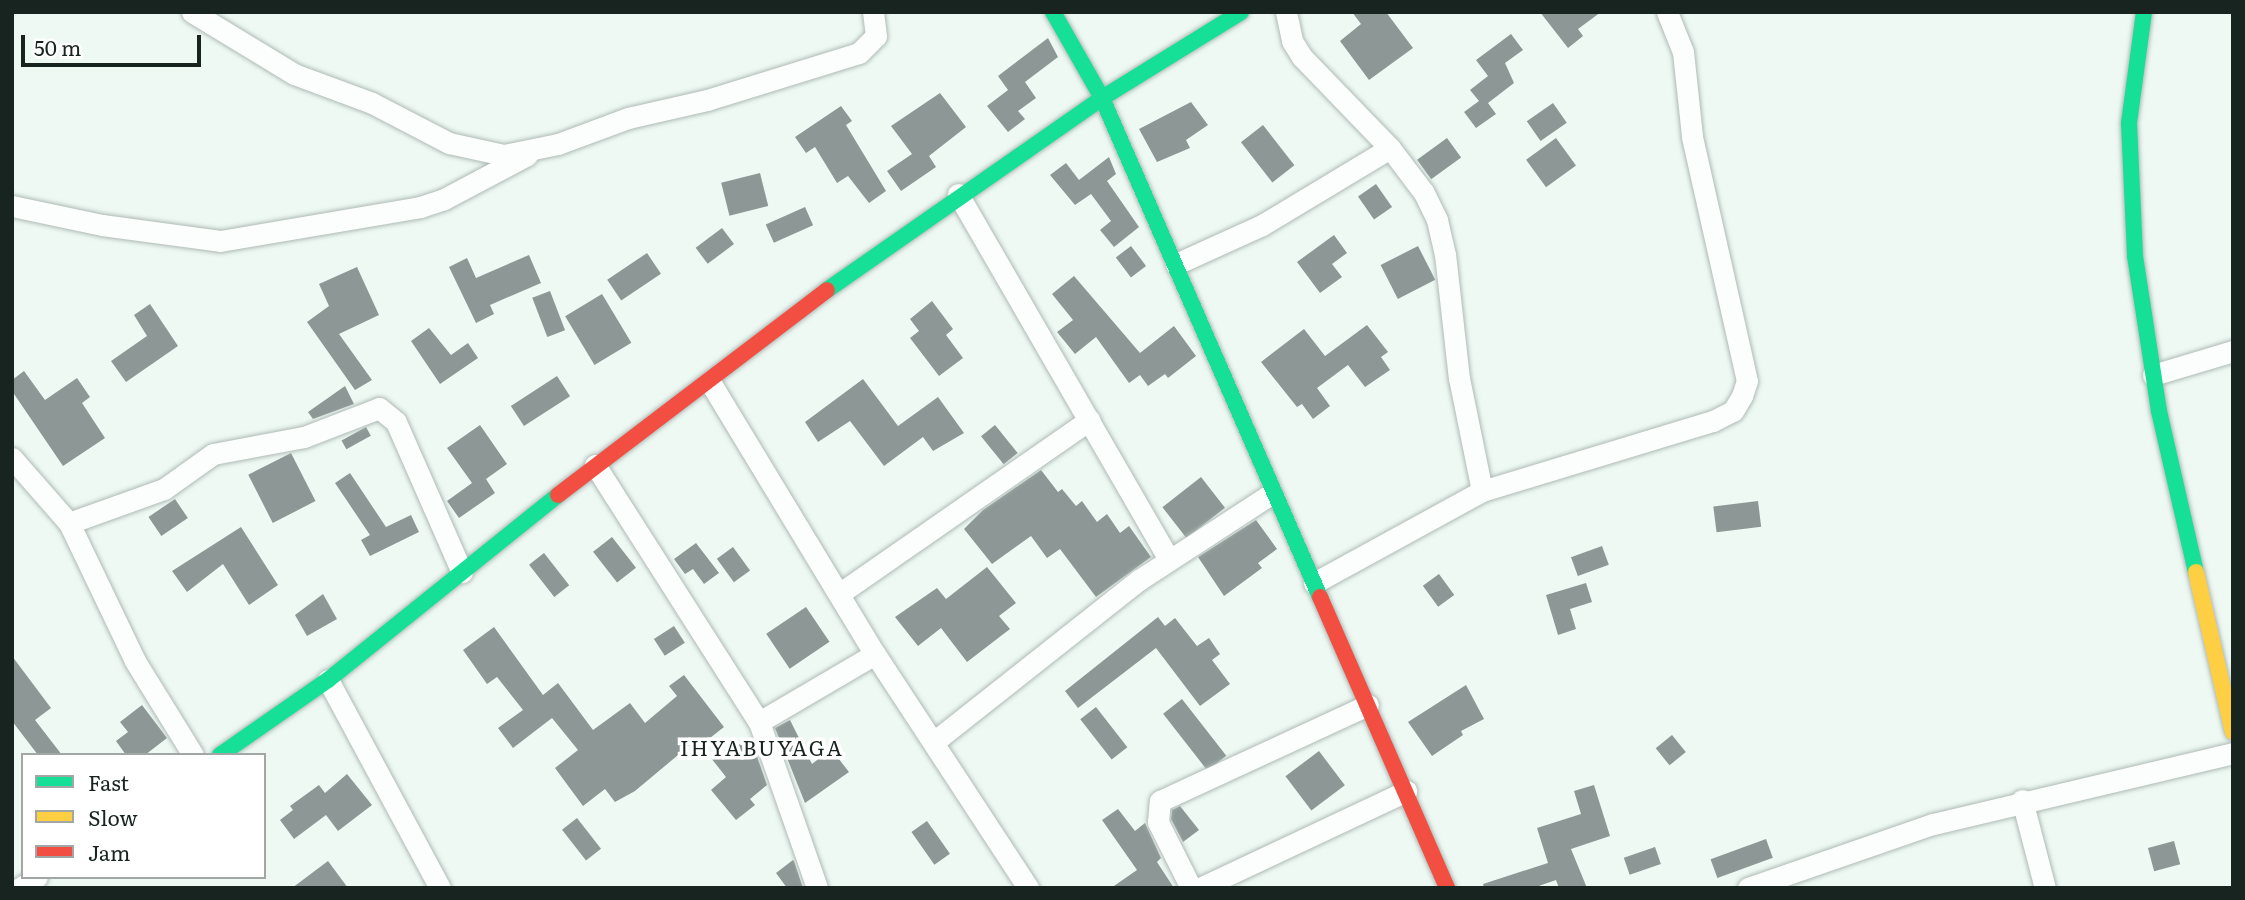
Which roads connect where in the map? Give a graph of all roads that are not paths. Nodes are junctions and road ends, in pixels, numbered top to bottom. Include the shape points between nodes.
1 (192, 12) edge
2 (873, 12) edge
3 (1053, 12) edge
4 (1241, 12) edge
5 (1286, 12) edge
6 (1667, 12) edge
7 (2144, 12) edge
8 (1102, 98) junction
9 (1390, 148) junction
10 (535, 149) junction
11 (958, 194) junction
12 (12, 206) edge
13 (1176, 264) junction
14 (2233, 351) edge
15 (2153, 375) junction
16 (710, 382) junction
17 (1089, 420) junction
18 (12, 458) edge
19 (595, 465) junction
20 (1482, 491) junction
21 (1271, 494) junction
22 (69, 523) junction
23 (1169, 559) junction
24 (462, 572) junction
25 (1314, 583) junction
26 (839, 594) junction
27 (875, 654) junction
28 (328, 681) junction
29 (2229, 693) edge
30 (1368, 705) junction
31 (759, 722) junction
32 (2233, 732) edge
33 (935, 741) junction
34 (192, 753) edge
35 (223, 753) edge
36 (2233, 754) edge
37 (1406, 791) junction
38 (2022, 800) junction
39 (440, 888) edge
40 (817, 888) edge
41 (1028, 888) edge
42 (1191, 888) edge
43 (1199, 888) edge
44 (1447, 888) edge
45 (1748, 888) edge
46 (2045, 888) edge

1 - 10 street via 293,74 372,103 449,143 504,155
2 - 10 street via 876,36 859,53
3 - 8 street
4 - 8 street
5 - 9 street via 1292,41 1302,57
6 - 20 street via 1683,52 1692,136 1747,381 1742,396 1732,411 1713,421
7 - 15 street via 2129,123 2135,256
8 - 11 street
8 - 13 street
9 - 13 street via 1262,225
9 - 20 street via 1424,193 1437,220 1461,391
10 - 12 street via 467,188 420,206 220,240 102,225
11 - 16 street
11 - 17 street
13 - 21 street
14 - 15 street
15 - 29 street
16 - 19 street
16 - 26 street
17 - 23 street
17 - 26 street
18 - 22 street
19 - 24 street
19 - 31 street
20 - 25 street
21 - 23 street
21 - 25 street
22 - 24 street via 164,489 213,454 304,437 379,408 396,422
22 - 34 street via 135,660
23 - 33 street
24 - 28 street
25 - 30 street
26 - 27 street
27 - 31 street
27 - 33 street
28 - 35 street
28 - 39 street
29 - 32 street
30 - 37 street
30 - 42 street via 1160,802 1158,822
31 - 40 street
33 - 41 street
36 - 38 street
37 - 43 street
37 - 44 street
38 - 45 street via 1933,824
38 - 46 street

